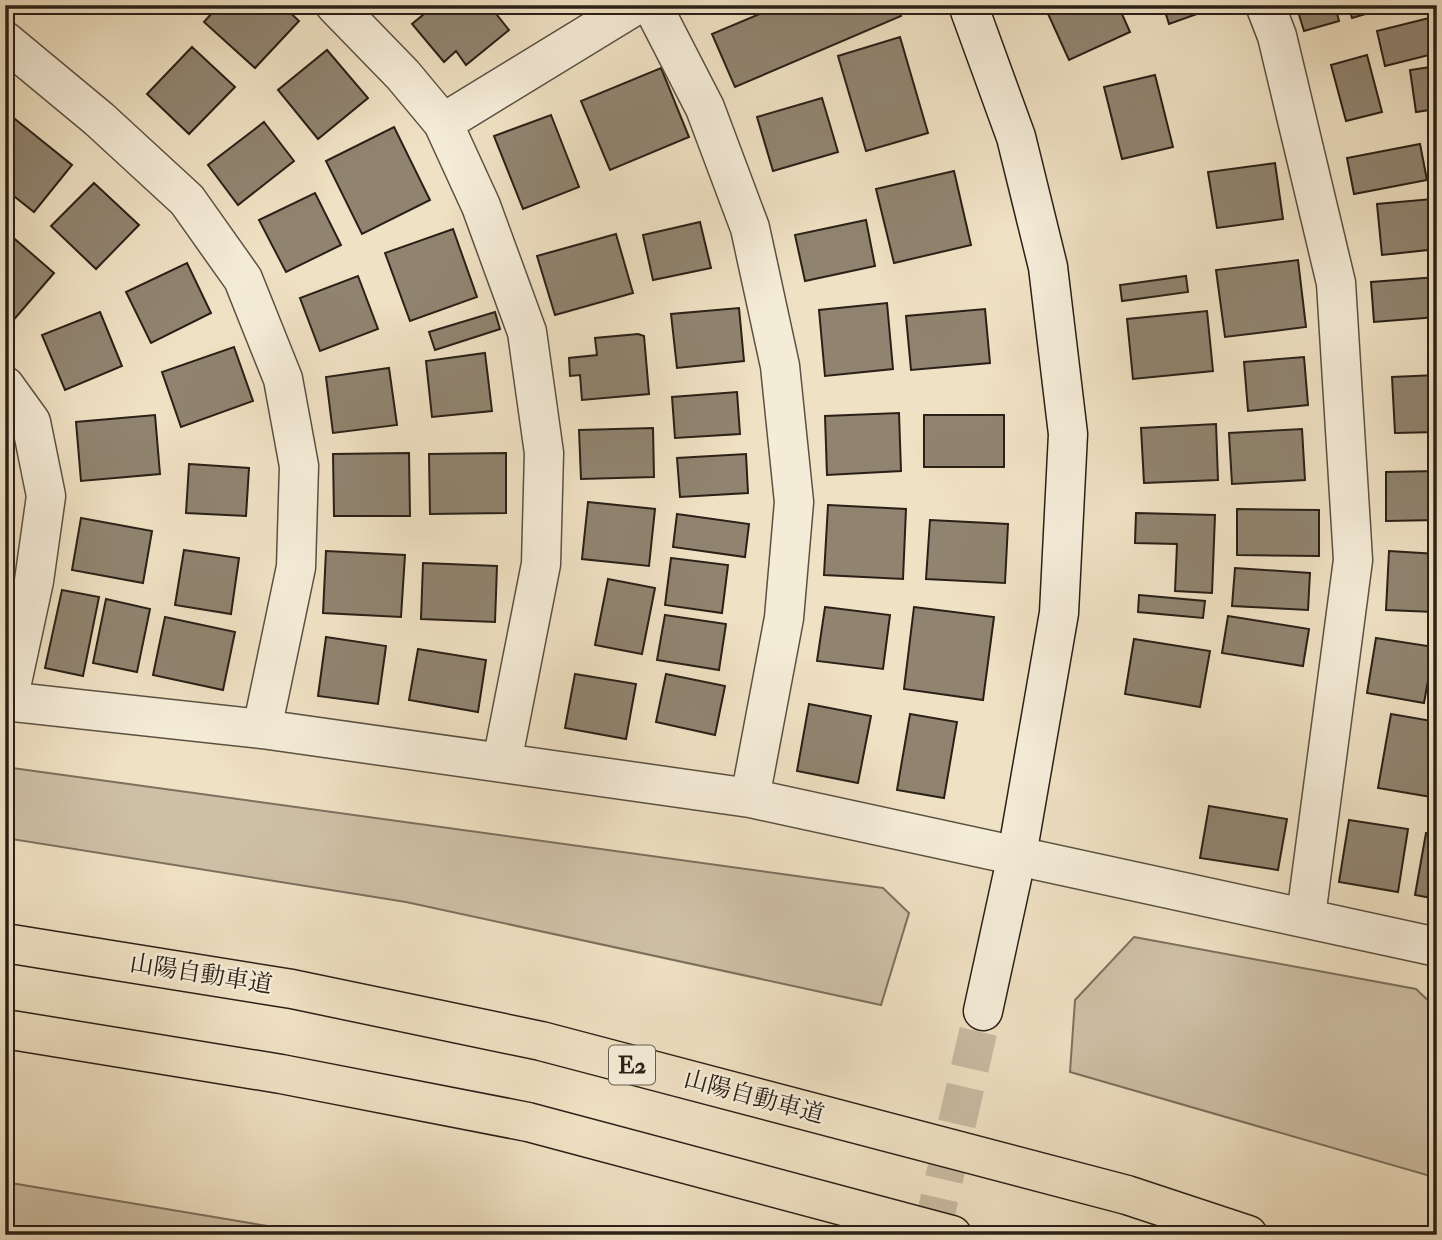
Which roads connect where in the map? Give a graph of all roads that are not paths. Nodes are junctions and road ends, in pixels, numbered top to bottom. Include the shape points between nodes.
1 (335, 5) edge
2 (635, 5) edge
3 (652, 5) edge
4 (968, 5) edge
5 (1265, 5) edge
6 (5, 41) edge
7 (443, 123) junction
8 (5, 386) edge
9 (6, 701) edge
10 (262, 729) junction
11 (502, 762) junction
12 (750, 799) junction
13 (1017, 855) junction
14 (1306, 916) junction
15 (5, 943) edge
16 (1437, 947) edge
17 (983, 1011) tunnel mouth
18 (5, 1030) edge
19 (952, 1235) edge
20 (1248, 1235) edge

1 - 7 street
2 - 7 street
3 - 12 street via 705,108 750,228 780,366 793,515 784,618
4 - 13 street via 1016,137 1048,267 1068,434 1059,613
5 - 14 street via 1277,36 1336,283 1353,560
6 - 10 street via 187,200 243,279 283,379 299,466 296,567
7 - 11 street via 481,206 527,332 544,453 541,564
8 - 9 street via 31,422 46,496 34,581
9 - 10 street
10 - 11 street
11 - 12 street
12 - 13 street
13 - 14 street
13 - 17 street
14 - 16 street
15 - 20 highway, 山陽自動車道 / E2 via 292,989 541,1041 1128,1195
18 - 19 highway via 281,1074 528,1122

